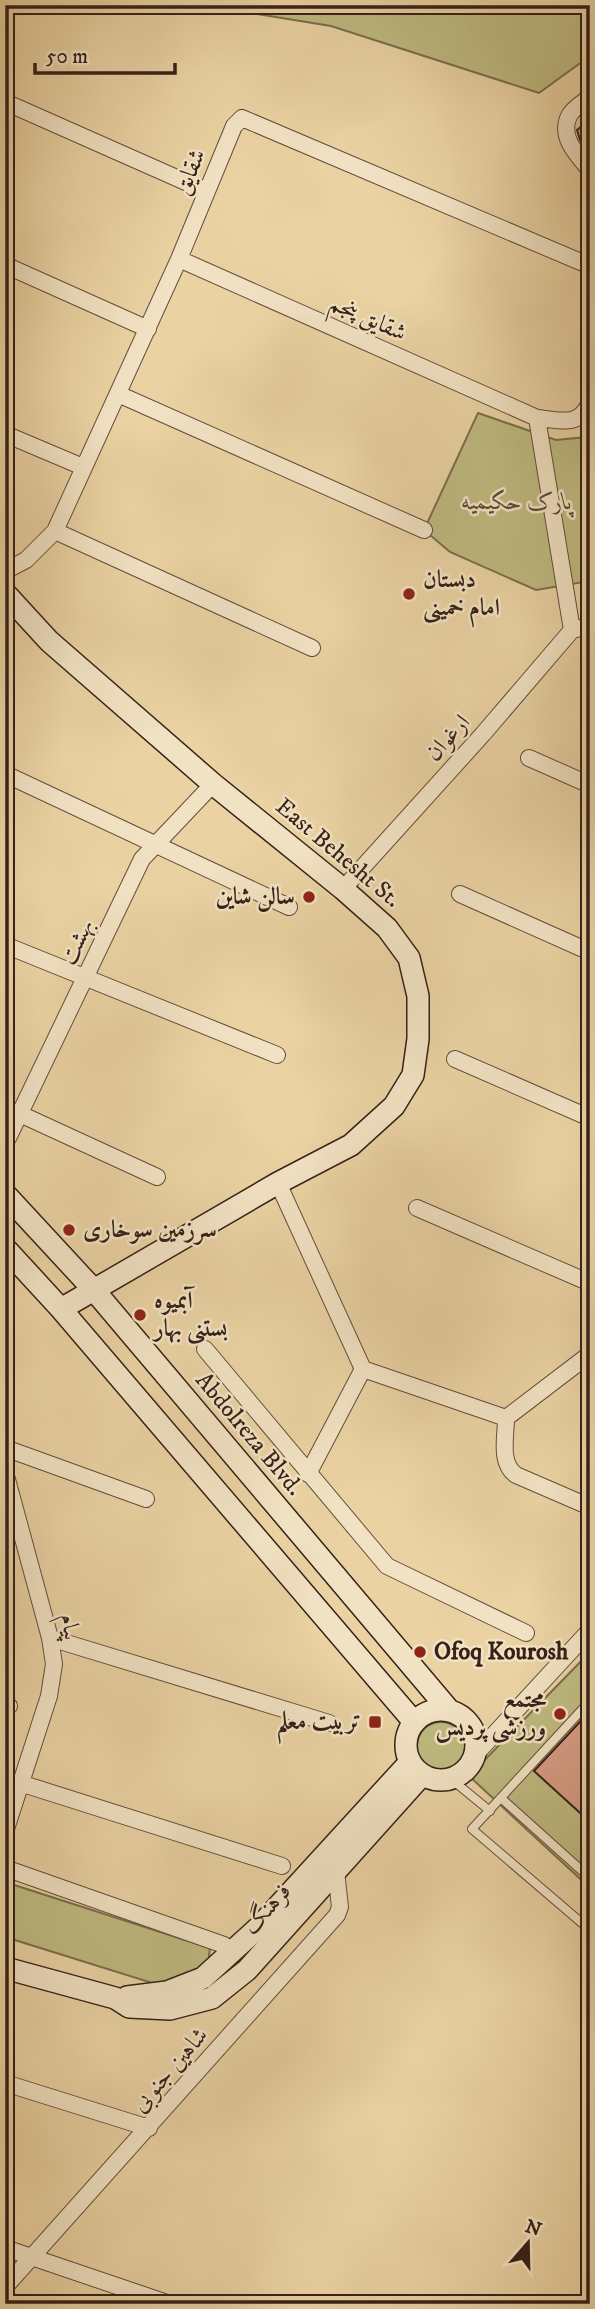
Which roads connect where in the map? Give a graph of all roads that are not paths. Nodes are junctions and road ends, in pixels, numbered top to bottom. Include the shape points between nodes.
1 (590, 97) edge
2 (5, 102) edge
3 (590, 170) edge
4 (206, 191) junction
5 (179, 259) junction
6 (5, 265) edge
7 (590, 266) edge
8 (148, 329) junction
9 (118, 394) junction
10 (590, 402) edge
11 (537, 418) junction
12 (5, 434) edge
13 (83, 467) junction
14 (424, 530) dead end
15 (55, 531) junction
16 (5, 571) edge
17 (5, 593) edge
18 (590, 626) edge
19 (572, 630) junction
20 (312, 648) dead end
21 (529, 758) dead end
22 (5, 774) edge
23 (213, 784) junction
24 (590, 785) edge
25 (156, 843) junction
26 (343, 889) junction
27 (460, 894) dead end
28 (289, 906) dead end
29 (5, 945) edge
30 (590, 952) edge
31 (85, 978) junction
32 (276, 1055) dead end
33 (455, 1059) dead end
34 (20, 1114) junction
35 (590, 1118) edge
36 (8, 1138) dead end
37 (156, 1177) dead end
38 (278, 1183) junction
39 (5, 1194) edge
40 (417, 1208) dead end
41 (5, 1248) edge
42 (590, 1283) edge
43 (93, 1289) junction
44 (61, 1309) junction
45 (205, 1349) dead end
46 (590, 1354) edge
47 (363, 1369) junction
48 (506, 1418) junction
49 (5, 1448) edge
50 (5, 1472) edge
51 (308, 1474) junction
52 (146, 1499) dead end
53 (590, 1507) edge
54 (590, 1630) edge
55 (526, 1633) dead end
56 (50, 1639) junction
57 (590, 1701) edge
58 (449, 1710) junction
59 (414, 1722) junction
60 (328, 1723) dead end
61 (475, 1755) junction
62 (416, 1768) junction
63 (451, 1779) junction
64 (20, 1783) junction
65 (502, 1798) junction
66 (490, 1811) junction
67 (5, 1832) edge
68 (282, 1866) dead end
69 (5, 1868) edge
70 (336, 1871) junction
71 (590, 1878) edge
72 (590, 1930) edge
73 (224, 1945) dead end
74 (5, 1968) edge
75 (122, 2003) junction
76 (5, 2083) edge
77 (149, 2128) junction
78 (5, 2248) edge
79 (33, 2258) junction
80 (5, 2287) edge
81 (170, 2304) edge

1 - 3 street via 569,114 565,132
2 - 4 street
4 - 5 street, شقایق
4 - 7 street, شقایق via 234,126 242,118
5 - 8 street, شقایق
5 - 11 street, شقایق پنجم
6 - 8 street
8 - 9 street, شقایق
9 - 13 street, شقایق
9 - 14 street
10 - 11 street via 585,414 575,420
11 - 19 street
12 - 13 street
13 - 15 street, شقایق
15 - 16 street, شقایق via 26,560
15 - 20 street
17 - 23 main road, East Behesht St. via 49,641
18 - 19 street
19 - 26 street, ارغوان
21 - 24 street
22 - 25 street
23 - 25 street, بهشت
23 - 26 main road, East Behesht St.
25 - 28 street
25 - 31 street, بهشت via 142,859
26 - 38 main road, East Behesht St. via 387,928 409,957 418,996 413,1075 394,1106 351,1145
27 - 30 street
29 - 31 street
31 - 32 street
31 - 34 street, بهشت
33 - 35 street
34 - 36 street, بهشت
34 - 37 street
38 - 43 main road, East Behesht St.
38 - 47 street
39 - 43 main road, Abdolreza Blvd.
40 - 42 street
41 - 44 main road
43 - 44 main road, East Behesht St.
43 - 58 main road, Abdolreza Blvd.
44 - 59 main road
45 - 51 street
46 - 48 street
47 - 48 street
47 - 51 street
48 - 53 street via 505,1462 509,1470
49 - 52 street
50 - 56 street, پیام
51 - 55 street via 387,1566
54 - 61 street
56 - 60 street
56 - 64 street, پیام via 54,1664 48,1696
57 - 65 lane
58 - 59 main road via 429,1711
58 - 61 main road via 468,1722 474,1732
59 - 62 main road via 406,1742
61 - 63 main road via 461,1774
62 - 63 main road via 432,1779
62 - 70 main road, فرهنگ
62 - 75 main road, فرهنگ via 203,1978
63 - 66 lane
64 - 67 street, پیام
64 - 68 street
65 - 66 lane
65 - 71 lane
66 - 72 lane via 472,1829
69 - 73 street
70 - 75 main road, فرهنگ via 247,1970 212,1998 170,2009
70 - 77 street, شاهین جنوبی via 337,1915
74 - 75 main road, فرهنگ
76 - 77 street
77 - 79 street, شاهین جنوبی
78 - 79 street
79 - 80 street, شاهین جنوبی
79 - 81 street

